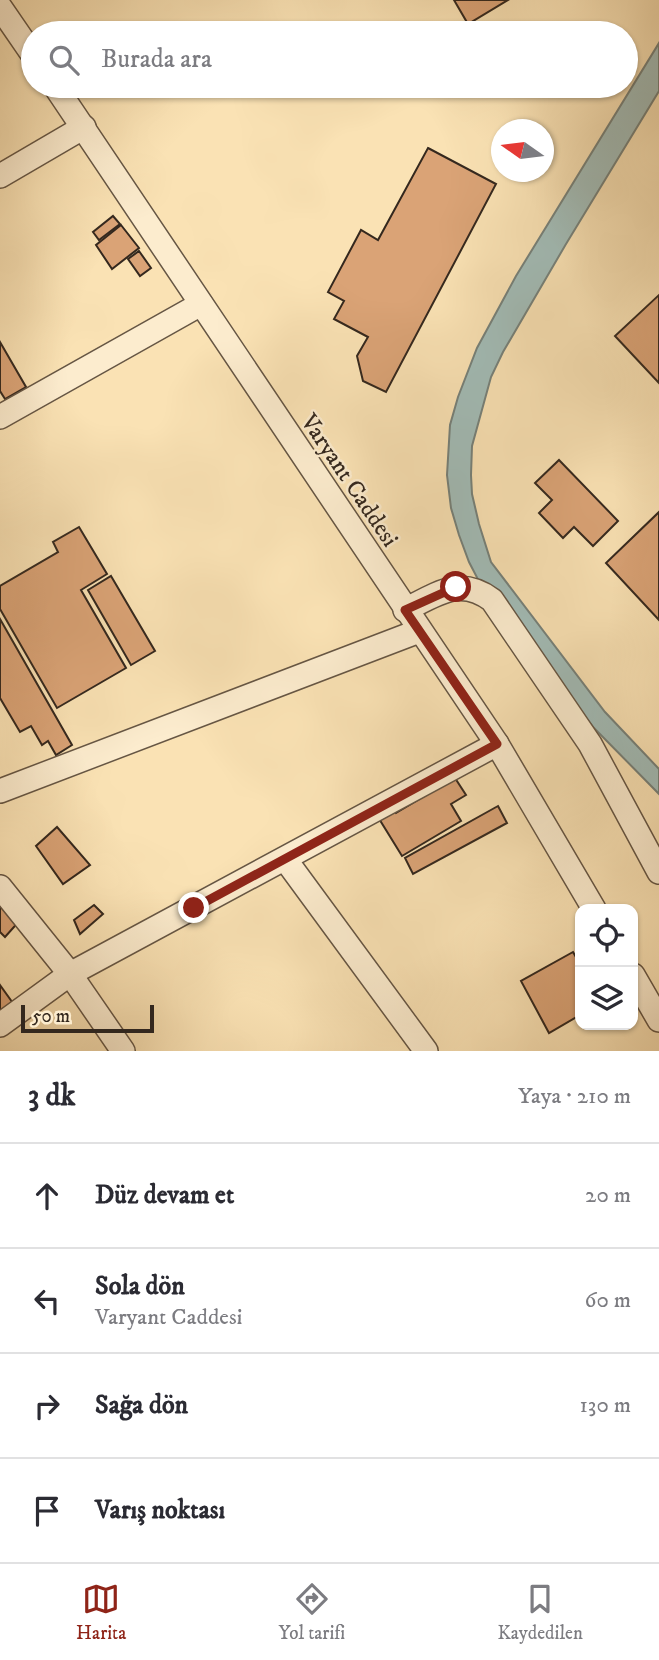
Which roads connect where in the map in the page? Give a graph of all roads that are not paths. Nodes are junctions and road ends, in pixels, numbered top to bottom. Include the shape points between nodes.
1 (0, 7) edge
2 (21, 38) edge
3 (63, 98) edge
4 (83, 127) junction
5 (0, 176) edge
6 (201, 304) junction
7 (0, 417) edge
8 (405, 610) junction
9 (419, 631) junction
10 (497, 744) junction
11 (0, 791) edge
12 (285, 859) junction
13 (659, 872) edge
14 (0, 887) edge
15 (591, 904) edge
16 (70, 974) junction
17 (638, 984) edge
18 (659, 1020) edge
19 (0, 1025) edge
20 (123, 1051) edge
21 (426, 1051) edge

1 - 2 street
3 - 4 street, Varyant Caddesi
4 - 5 street
4 - 6 street, Varyant Caddesi
6 - 7 street
6 - 8 street, Varyant Caddesi
8 - 9 street, Varyant Caddesi
8 - 13 street via 456,587 481,592 492,600 590,744
9 - 10 street, Varyant Caddesi
9 - 11 street
10 - 12 street
10 - 15 street, Varyant Caddesi
12 - 16 street
12 - 21 street
14 - 16 street
16 - 19 street
16 - 20 street
17 - 18 street

